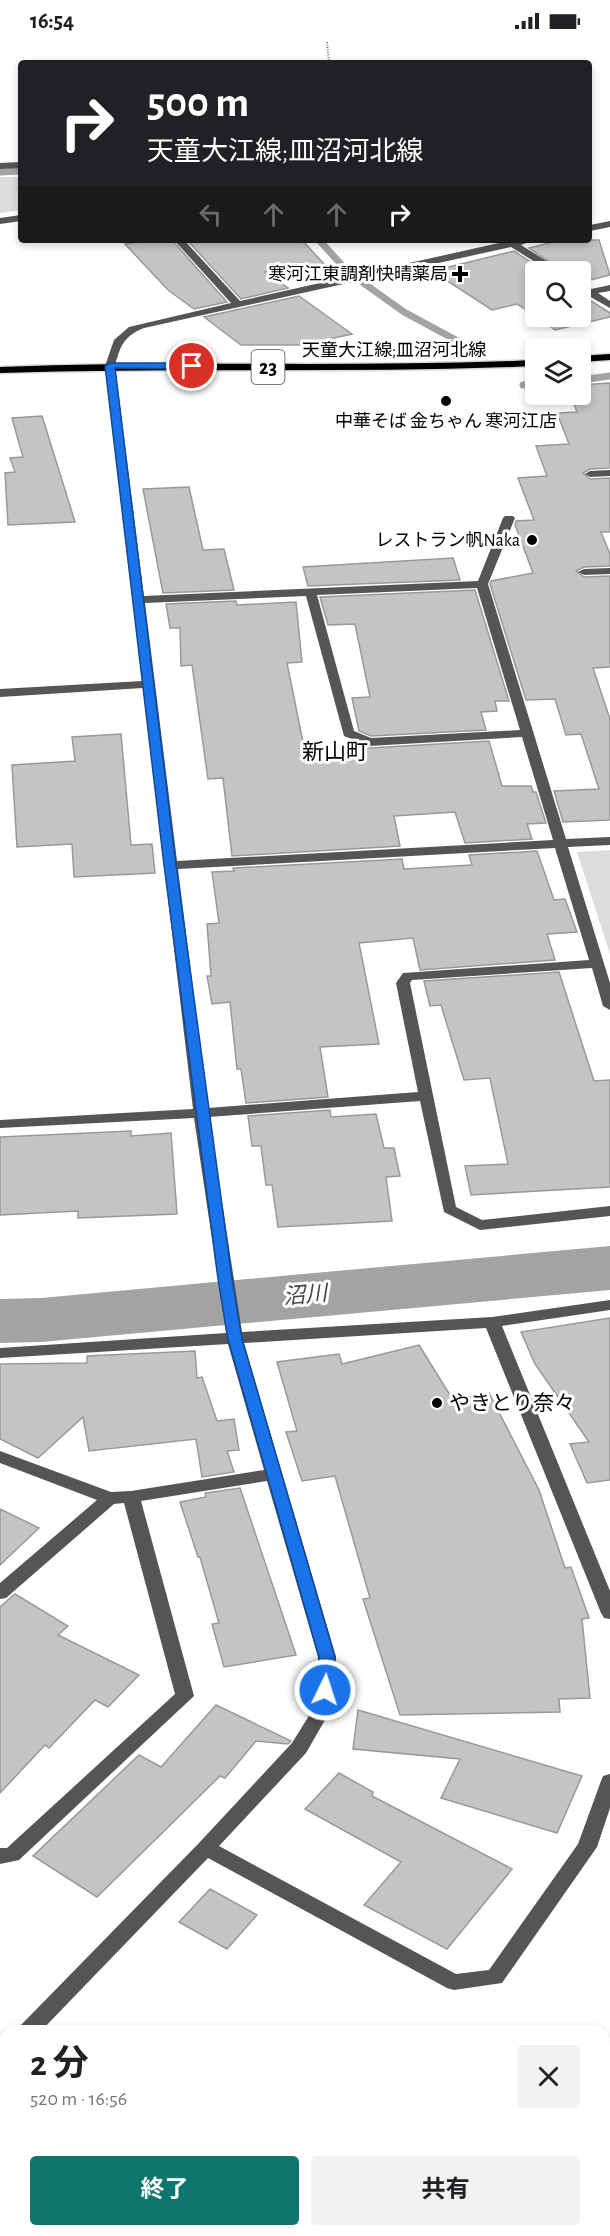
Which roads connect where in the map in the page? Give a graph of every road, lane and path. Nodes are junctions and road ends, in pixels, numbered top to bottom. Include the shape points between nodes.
1 (327, 42) edge
2 (329, 60) edge
3 (18, 165) edge
4 (0, 166) edge
5 (18, 218) edge
6 (0, 221) edge
7 (610, 224) edge
8 (592, 228) edge
9 (181, 243) edge
10 (483, 243) edge
11 (512, 243) joint
12 (492, 248) junction
13 (541, 261) edge
14 (610, 288) edge
15 (591, 292) joint
16 (237, 304) junction
17 (610, 305) edge
18 (610, 357) edge
19 (591, 358) edge
20 (525, 363) edge
21 (110, 366) junction
22 (0, 370) edge
23 (610, 473) edge
24 (590, 474) dead end
25 (509, 518) dead end
26 (584, 572) dead end
27 (610, 572) edge
28 (482, 584) junction
29 (310, 593) junction
30 (139, 600) junction
31 (149, 684) junction
32 (0, 693) edge
33 (527, 733) junction
34 (610, 841) edge
35 (561, 843) junction
36 (170, 865) junction
37 (596, 964) junction
38 (610, 1006) edge
39 (425, 1096) junction
40 (201, 1113) junction
41 (0, 1124) edge
42 (610, 1211) edge
43 (610, 1305) edge
44 (492, 1322) junction
45 (235, 1339) junction
46 (0, 1353) edge
47 (0, 1457) edge
48 (274, 1474) junction
49 (130, 1497) junction
50 (110, 1498) junction
51 (0, 1593) edge
52 (610, 1613) edge
53 (610, 1781) edge
54 (206, 1848) junction
55 (0, 1856) edge
56 (34, 2025) edge

1 - 2 path
3 - 4 street
5 - 6 street
7 - 8 street
9 - 16 street
10 - 12 street
11 - 12 street
11 - 13 street
12 - 16 street
14 - 15 street
15 - 17 street
16 - 21 street via 126,330 119,337
18 - 19 main road
20 - 21 main road, 天童大江線;皿沼河北線 / 23 via 413,368
21 - 22 main road, 天童大江線;皿沼河北線 / 23
21 - 30 street
23 - 24 street
25 - 28 street
26 - 27 street
28 - 29 street
28 - 33 street
29 - 30 street
29 - 33 street via 348,733 369,742
30 - 31 street
31 - 32 street
31 - 36 street
33 - 35 street
34 - 35 street
35 - 36 street
35 - 37 street
36 - 40 street
37 - 38 street
37 - 39 street via 408,976 403,983
39 - 40 street
39 - 42 street via 449,1209 480,1225
40 - 41 street
40 - 45 street
43 - 44 street
44 - 45 street
44 - 52 street
45 - 46 street
45 - 48 street
47 - 50 street
48 - 49 street
48 - 54 street via 327,1657 324,1706 299,1748
49 - 50 street
49 - 55 street via 185,1696 12,1855
50 - 51 street
53 - 54 street via 587,1847 495,1977 454,1982
54 - 56 street

